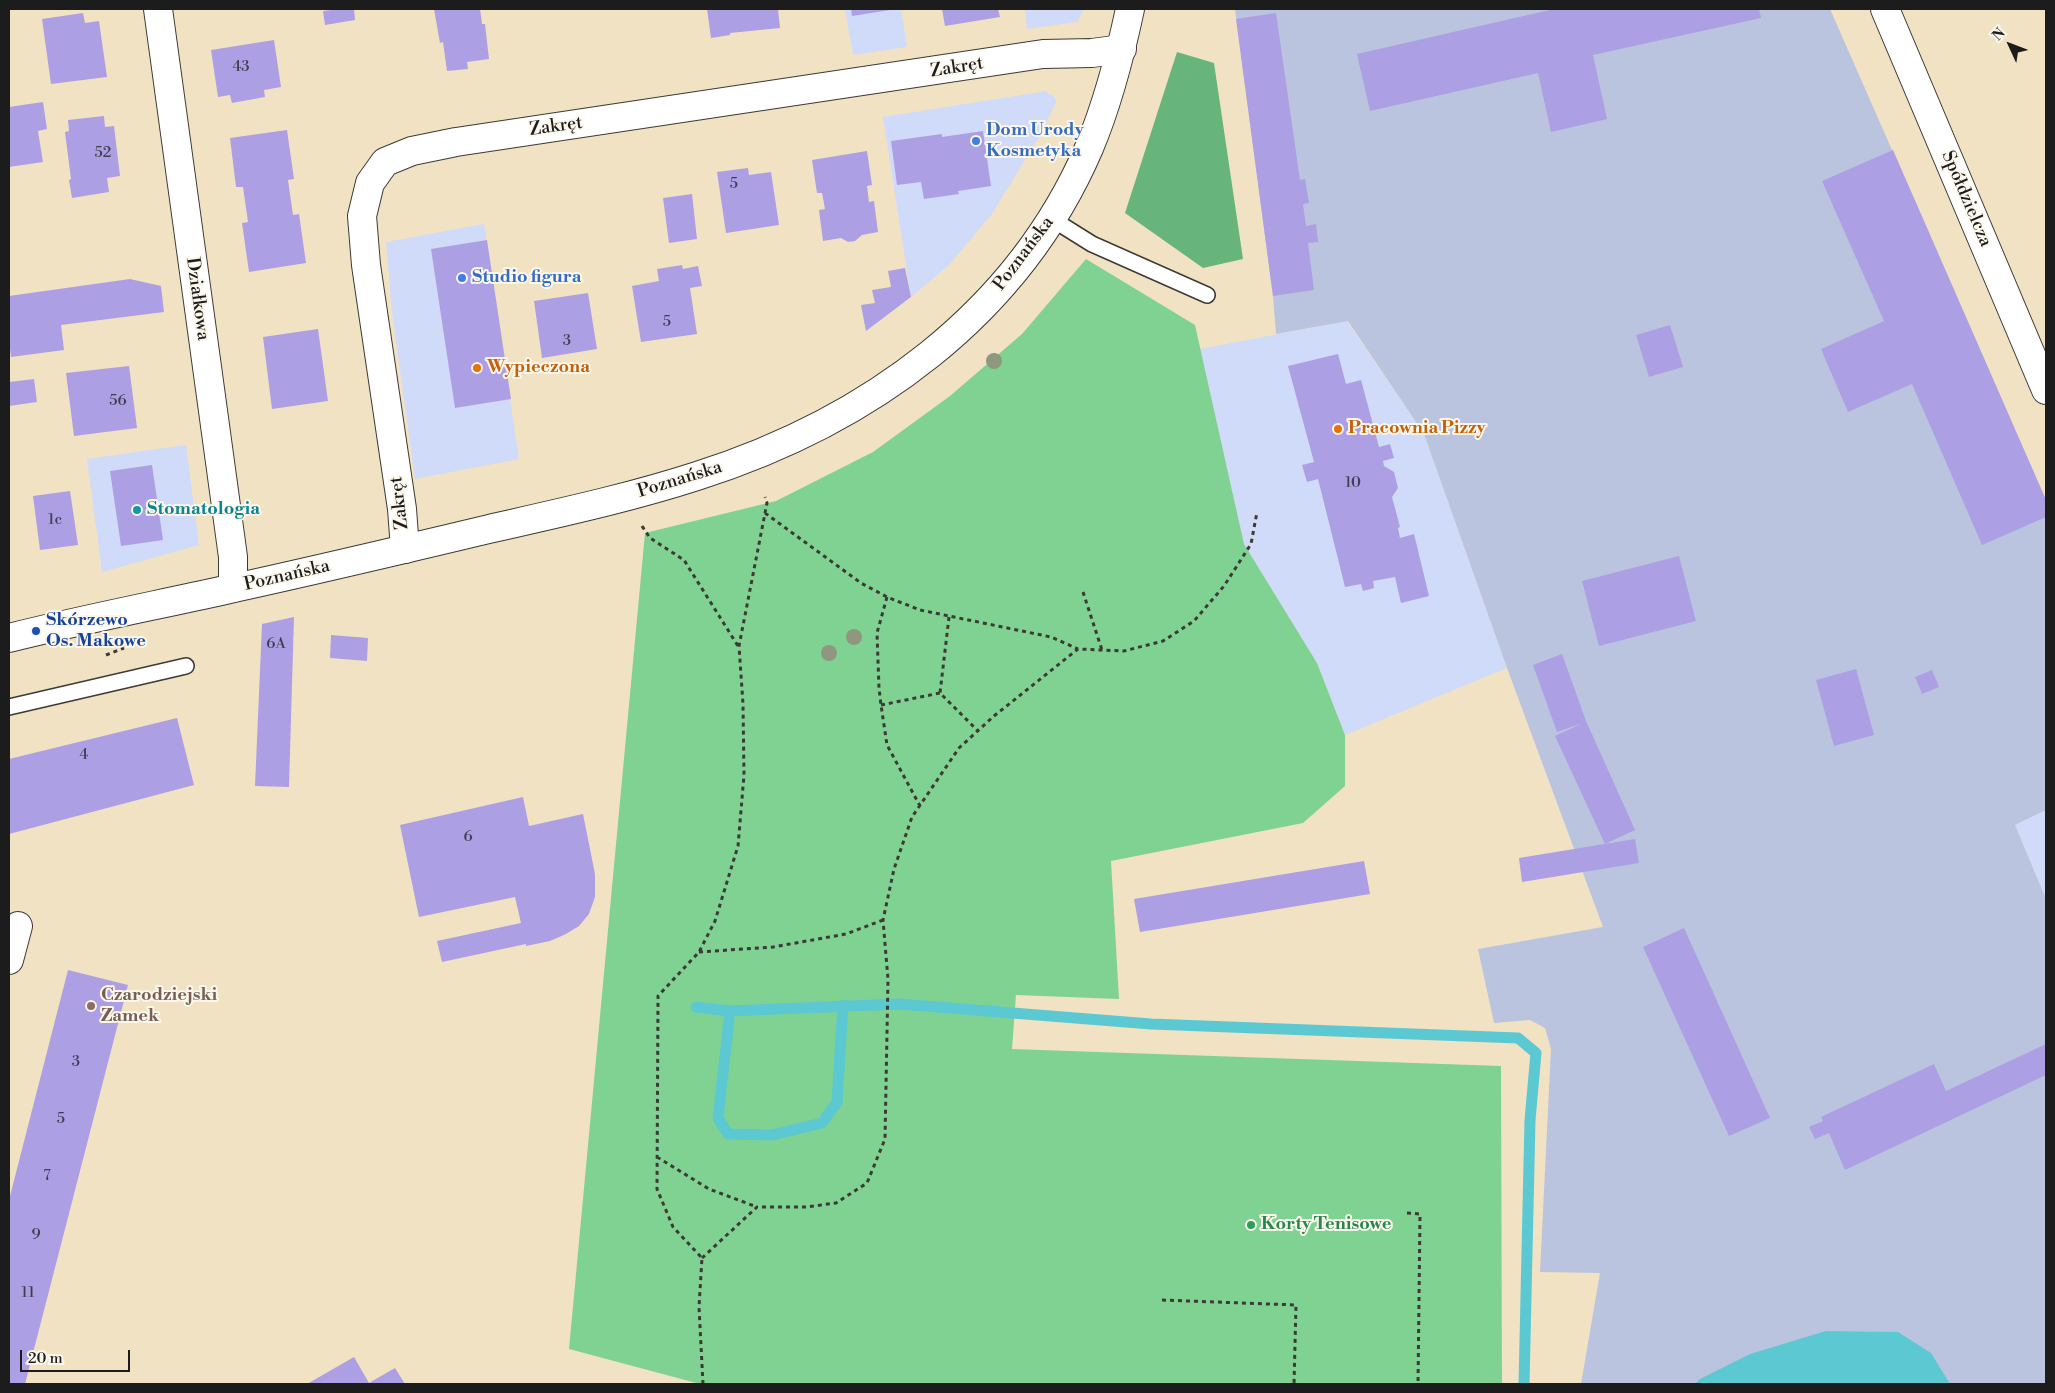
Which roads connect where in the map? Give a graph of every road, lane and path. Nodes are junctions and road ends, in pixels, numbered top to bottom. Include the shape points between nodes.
1 (158, 9) edge
2 (1130, 9) edge
3 (1885, 9) edge
4 (1122, 49) junction
5 (1052, 219) junction
6 (1207, 295) dead end
7 (2046, 390) edge
8 (765, 497) dead end
9 (1257, 512) dead end
10 (765, 513) junction
11 (642, 526) dead end
12 (405, 549) junction
13 (232, 588) junction
14 (1083, 592) dead end
15 (887, 597) junction
16 (948, 617) junction
17 (9, 638) edge
18 (129, 646) dead end
19 (739, 646) junction
20 (1078, 649) junction
21 (1102, 650) junction
22 (104, 656) dead end
23 (186, 666) dead end
24 (940, 693) junction
25 (881, 705) junction
26 (9, 707) edge
27 (978, 731) junction
28 (920, 806) junction
29 (883, 920) junction
30 (18, 926) dead end
31 (699, 952) junction
32 (9, 960) edge
33 (657, 1157) junction
34 (757, 1207) junction
35 (1407, 1212) dead end
36 (702, 1258) junction
37 (1162, 1300) dead end
38 (703, 1384) edge
39 (1294, 1384) edge
40 (1418, 1384) edge

1 - 13 street, Działkowa via 233,557
2 - 4 street, Poznańska
3 - 7 street, Spółdzielcza
4 - 5 street, Poznańska via 1088,150
4 - 12 street, Zakręt via 1043,54 456,142 412,151 386,162 370,183 362,216
5 - 6 lane via 1092,244
5 - 12 street, Poznańska via 1012,275 939,348 900,378 814,429 699,476
8 - 10 path
9 - 21 path via 1251,544 1224,586 1194,621 1163,641 1124,651
10 - 15 path via 861,583
10 - 19 path
11 - 19 path via 650,538 684,560
12 - 13 street, Poznańska
13 - 17 street, Poznańska
14 - 21 path
15 - 16 path
15 - 25 path via 877,633
16 - 20 path via 1051,637
16 - 24 path
18 - 22 path
19 - 31 path via 744,774 738,846 715,921
20 - 21 path
20 - 27 path
23 - 26 lane
24 - 25 path
24 - 27 path
25 - 28 path via 888,745
27 - 28 path via 959,748
28 - 29 path via 912,817 894,869
29 - 31 path via 846,934 773,947
29 - 34 path via 888,978 885,1139 867,1183 836,1203
30 - 32 street
31 - 33 path via 658,996
33 - 34 path via 709,1189
33 - 36 path via 657,1189 674,1227
34 - 36 path
35 - 40 path via 1420,1214
36 - 38 path via 699,1307
37 - 39 path via 1296,1305

